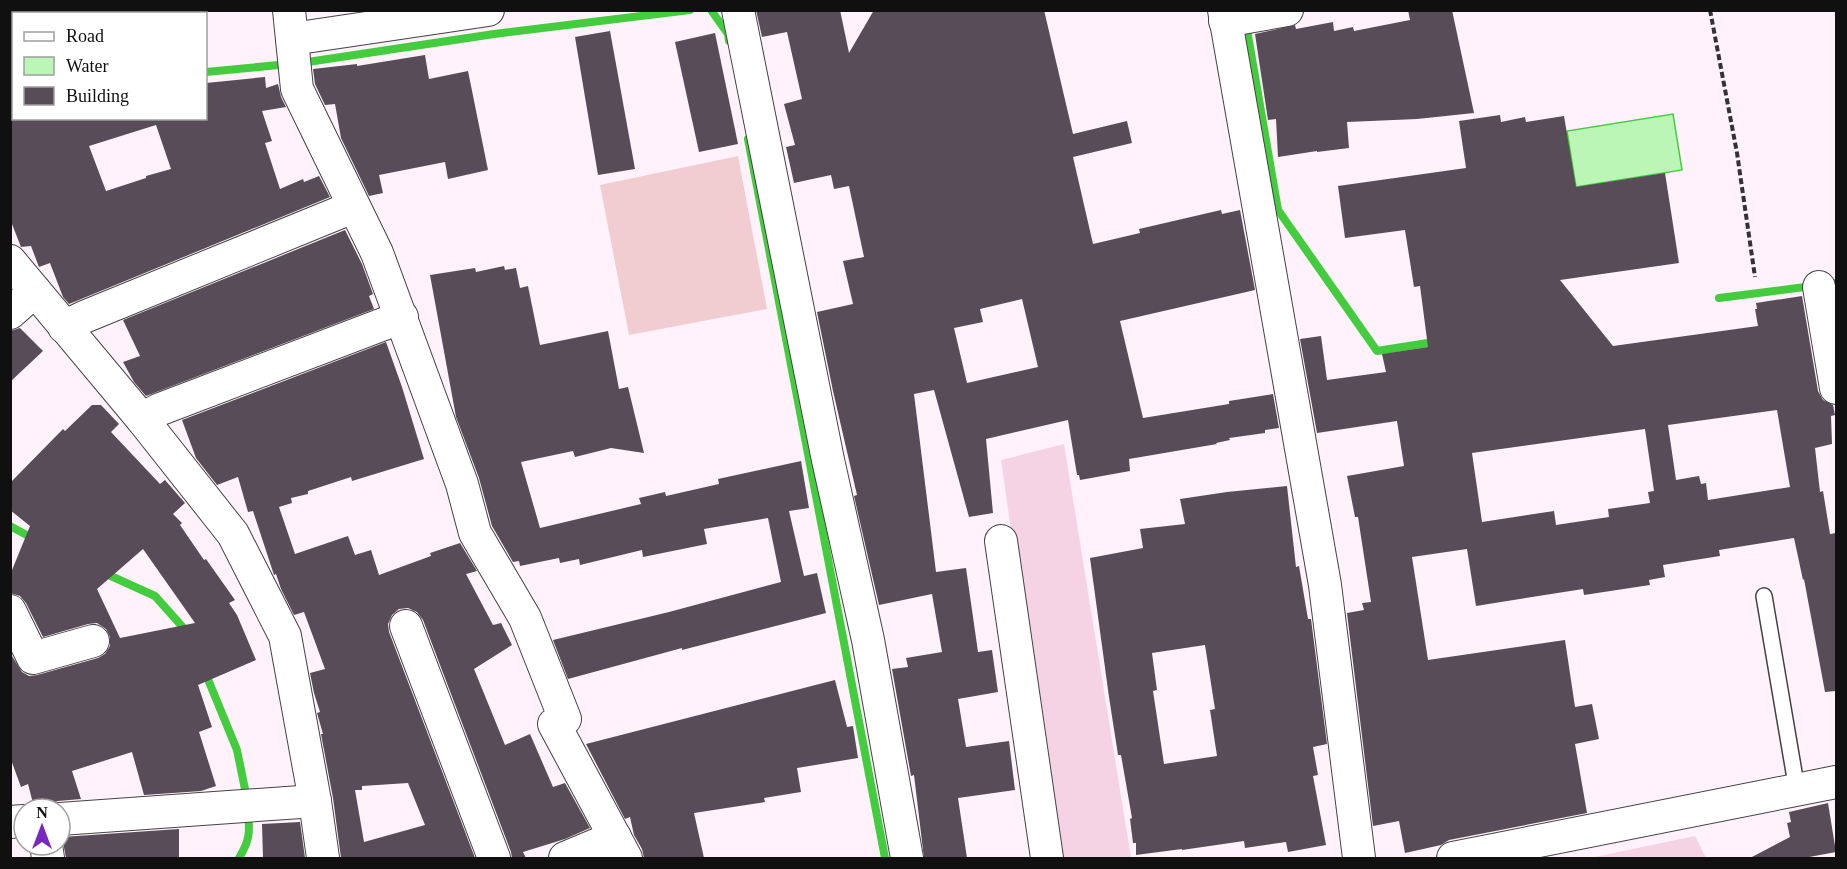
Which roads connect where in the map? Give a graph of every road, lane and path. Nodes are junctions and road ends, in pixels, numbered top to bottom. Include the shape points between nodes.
1 (488, 10) edge
2 (738, 10) edge
3 (1287, 10) edge
4 (1710, 10) edge
5 (1235, 17) edge
6 (290, 25) edge
7 (353, 207) junction
8 (10, 261) edge
9 (1755, 277) dead end
10 (1819, 287) dead end
11 (35, 291) junction
12 (10, 313) edge
13 (402, 317) junction
14 (64, 327) junction
15 (1836, 388) edge
16 (142, 419) junction
17 (1001, 541) dead end
18 (1764, 596) dead end
19 (10, 611) edge
20 (405, 626) dead end
21 (93, 641) dead end
22 (1836, 782) edge
23 (1797, 790) junction
24 (315, 801) junction
25 (72, 818) edge
26 (621, 848) edge
27 (1519, 852) edge
28 (324, 858) edge
29 (494, 858) edge
30 (565, 858) edge
31 (907, 858) edge
32 (1047, 858) edge
33 (1359, 858) edge
34 (1453, 858) edge

1 - 6 street
2 - 31 street via 868,640
3 - 5 street
4 - 9 path
5 - 33 street via 1325,585
6 - 7 street via 297,89
7 - 13 street via 377,253
7 - 14 street
8 - 11 street
10 - 15 street
11 - 12 street
11 - 14 street
13 - 16 street
13 - 26 street via 462,484 475,533 525,618 565,719 554,724
14 - 16 street
16 - 24 street via 233,534 285,636
17 - 32 street
18 - 23 lane
19 - 21 street via 33,658
20 - 29 street
22 - 23 street
23 - 27 street
24 - 25 street
24 - 28 street
26 - 30 street
27 - 34 street

